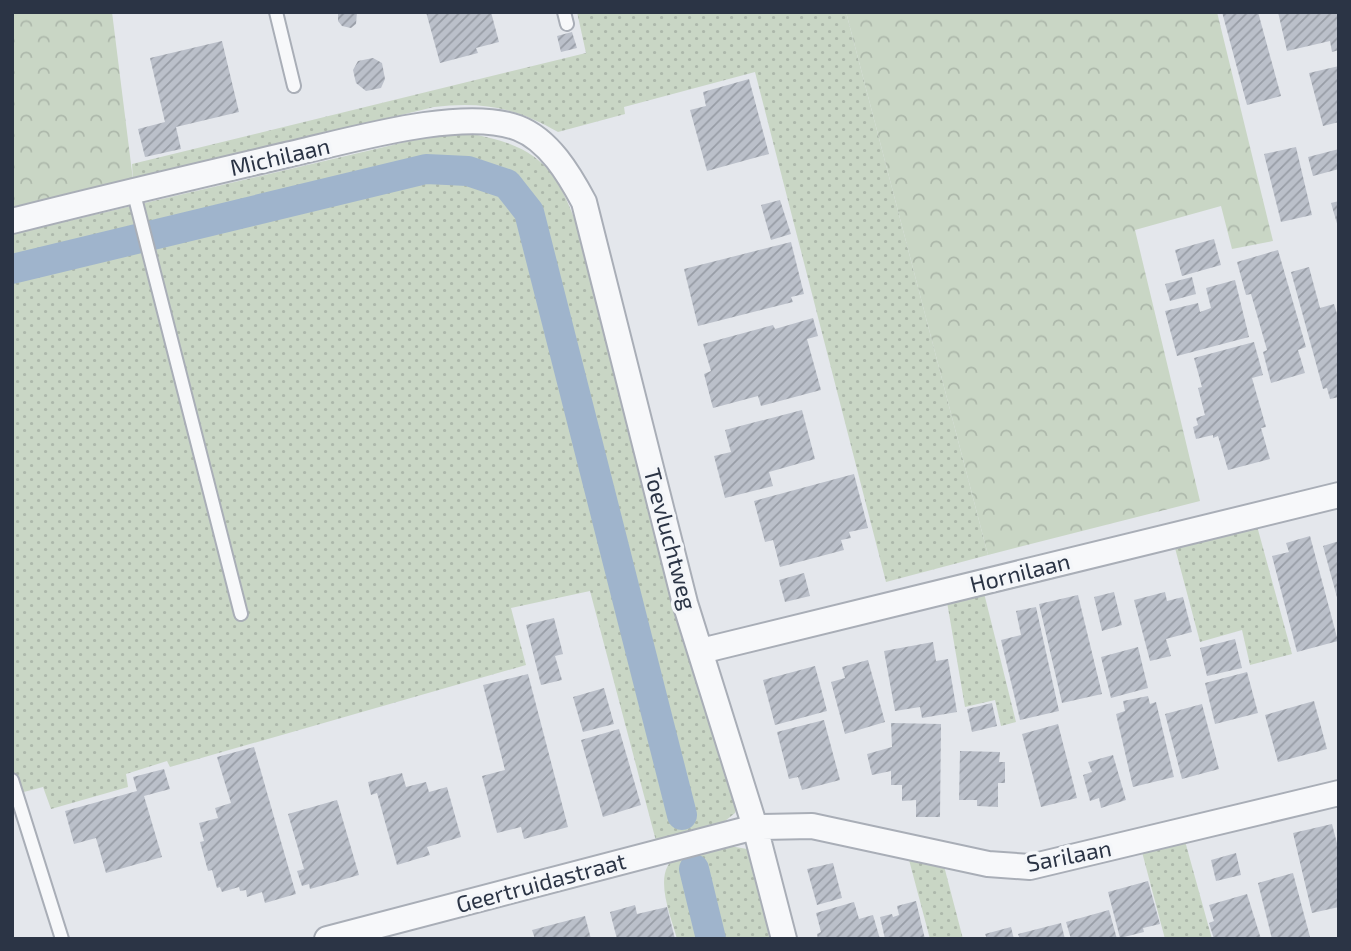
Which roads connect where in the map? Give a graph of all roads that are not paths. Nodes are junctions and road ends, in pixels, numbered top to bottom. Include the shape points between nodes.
1 (276, 12) edge
2 (294, 86) dead end
3 (545, 146) joint
4 (133, 190) junction
5 (12, 221) edge
6 (1339, 495) edge
7 (241, 614) dead end
8 (701, 650) junction
9 (12, 780) edge
10 (1339, 793) edge
11 (755, 827) junction
12 (62, 939) edge
13 (327, 939) edge
14 (784, 939) edge

1 - 2 lane
3 - 4 street, Michilaan via 519,128 488,122 426,124
3 - 8 street, Toevluchtweg via 566,168 584,202 685,603
4 - 5 street, Michilaan
4 - 7 lane
6 - 8 street, Hornilaan
8 - 11 street, Toevluchtweg
9 - 12 lane
10 - 11 street, Sarilaan via 1030,867 988,864 812,826
11 - 13 street, Geertruidastraat
11 - 14 street, Toevluchtweg

